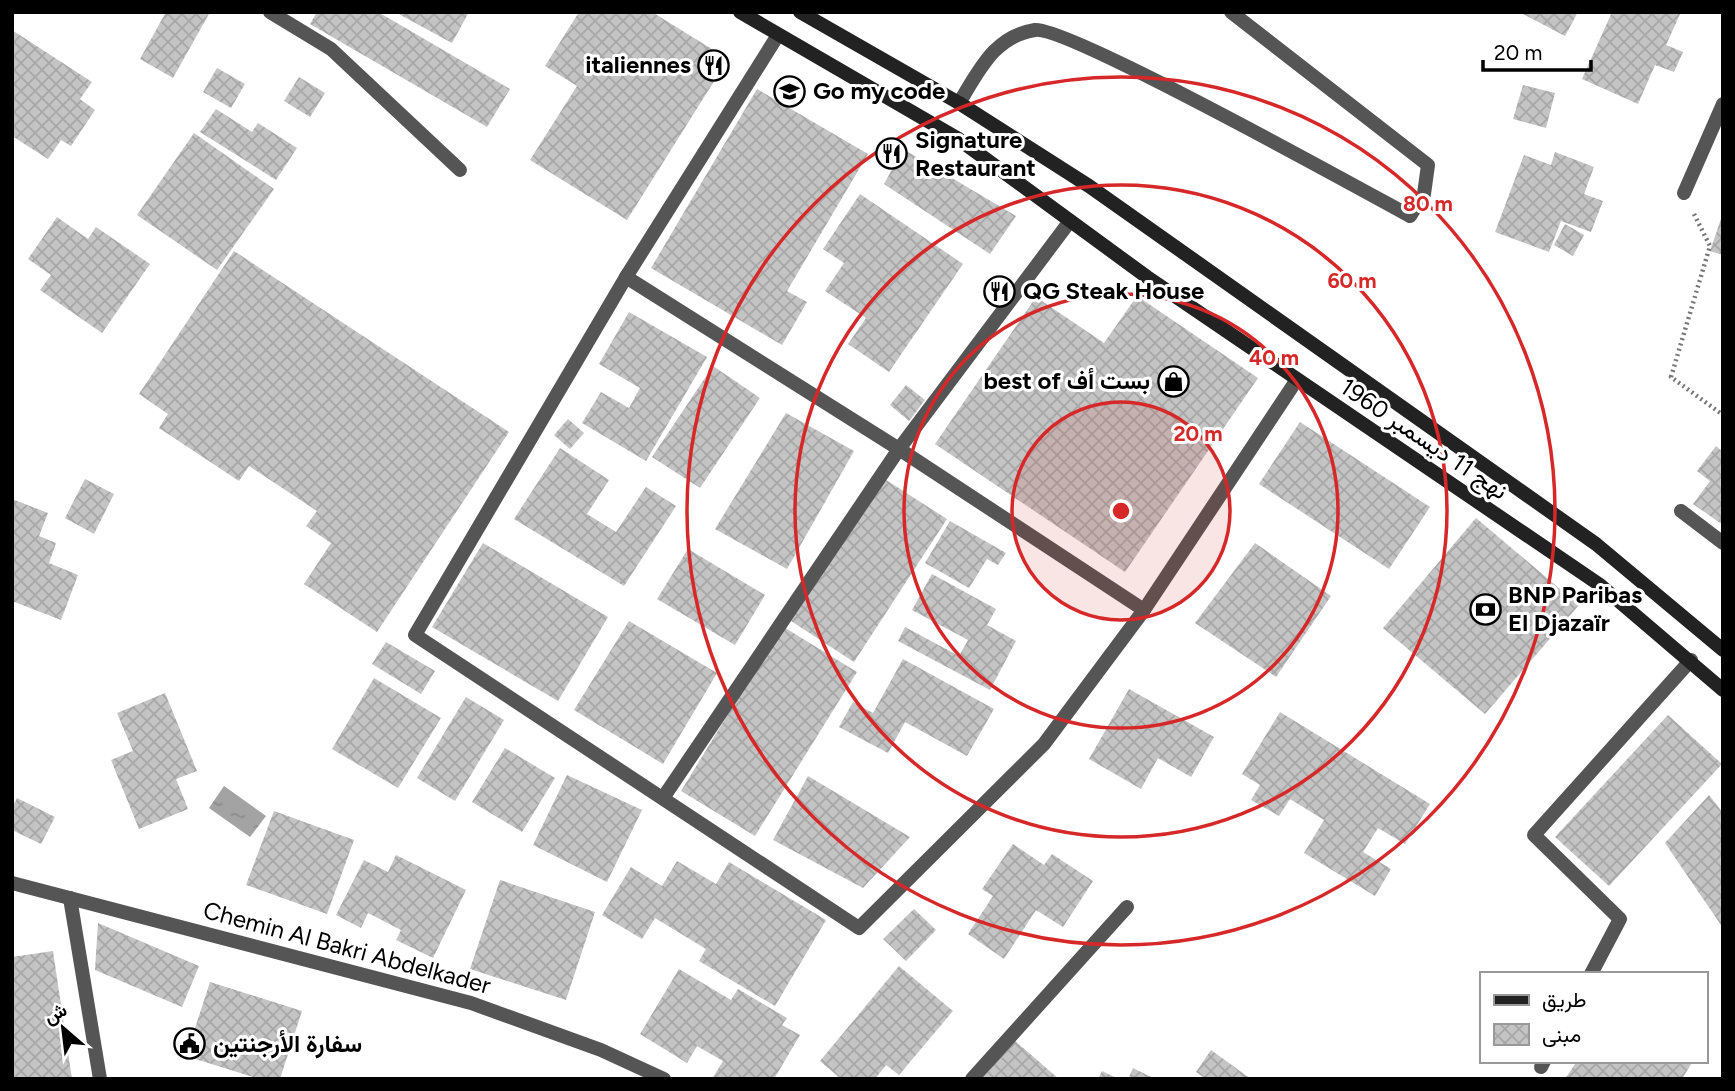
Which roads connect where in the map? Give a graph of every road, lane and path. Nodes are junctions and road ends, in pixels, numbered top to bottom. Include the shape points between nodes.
1 (270, 12) edge
2 (740, 12) edge
3 (800, 12) edge
4 (1231, 12) edge
5 (778, 35) junction
6 (959, 103) junction
7 (1723, 104) edge
8 (460, 170) dead end
9 (1684, 194) joint
10 (1070, 221) junction
11 (626, 277) junction
12 (1296, 381) junction
13 (1723, 415) edge
14 (899, 449) junction
15 (1681, 511) dead end
16 (1723, 543) edge
17 (1144, 610) junction
18 (1723, 650) edge
19 (1690, 660) junction
20 (1723, 690) edge
21 (663, 798) junction
22 (12, 883) edge
23 (70, 898) junction
24 (1127, 907) dead end
25 (1592, 972) edge
26 (100, 1079) edge
27 (664, 1079) edge
28 (972, 1079) edge

1 - 8 street via 331,49
2 - 5 main road, نهج 11 ديسمبر 1960
3 - 6 main road, نهج 11 ديسمبر 1960
4 - 6 street via 1428,165 1424,194 1410,216 1155,82 1039,29 1014,35 994,48
5 - 10 main road, نهج 11 ديسمبر 1960 via 957,138
5 - 11 street
6 - 18 main road, نهج 11 ديسمبر 1960 via 1089,186 1596,544
7 - 9 street
9 - 13 path via 1710,246 1671,377
10 - 12 main road, نهج 11 ديسمبر 1960
10 - 14 street
11 - 14 street
11 - 21 street via 415,635
12 - 17 street
12 - 19 main road, نهج 11 ديسمبر 1960 via 1600,585
14 - 17 street
14 - 21 street
15 - 16 street
17 - 21 street via 1044,744 859,928
19 - 20 main road, نهج 11 ديسمبر 1960
19 - 25 street via 1534,835 1620,919
22 - 23 street, Chemin Al Bakri Abdelkader
23 - 26 street
23 - 27 street, Chemin Al Bakri Abdelkader via 471,1003 601,1050
24 - 28 street

